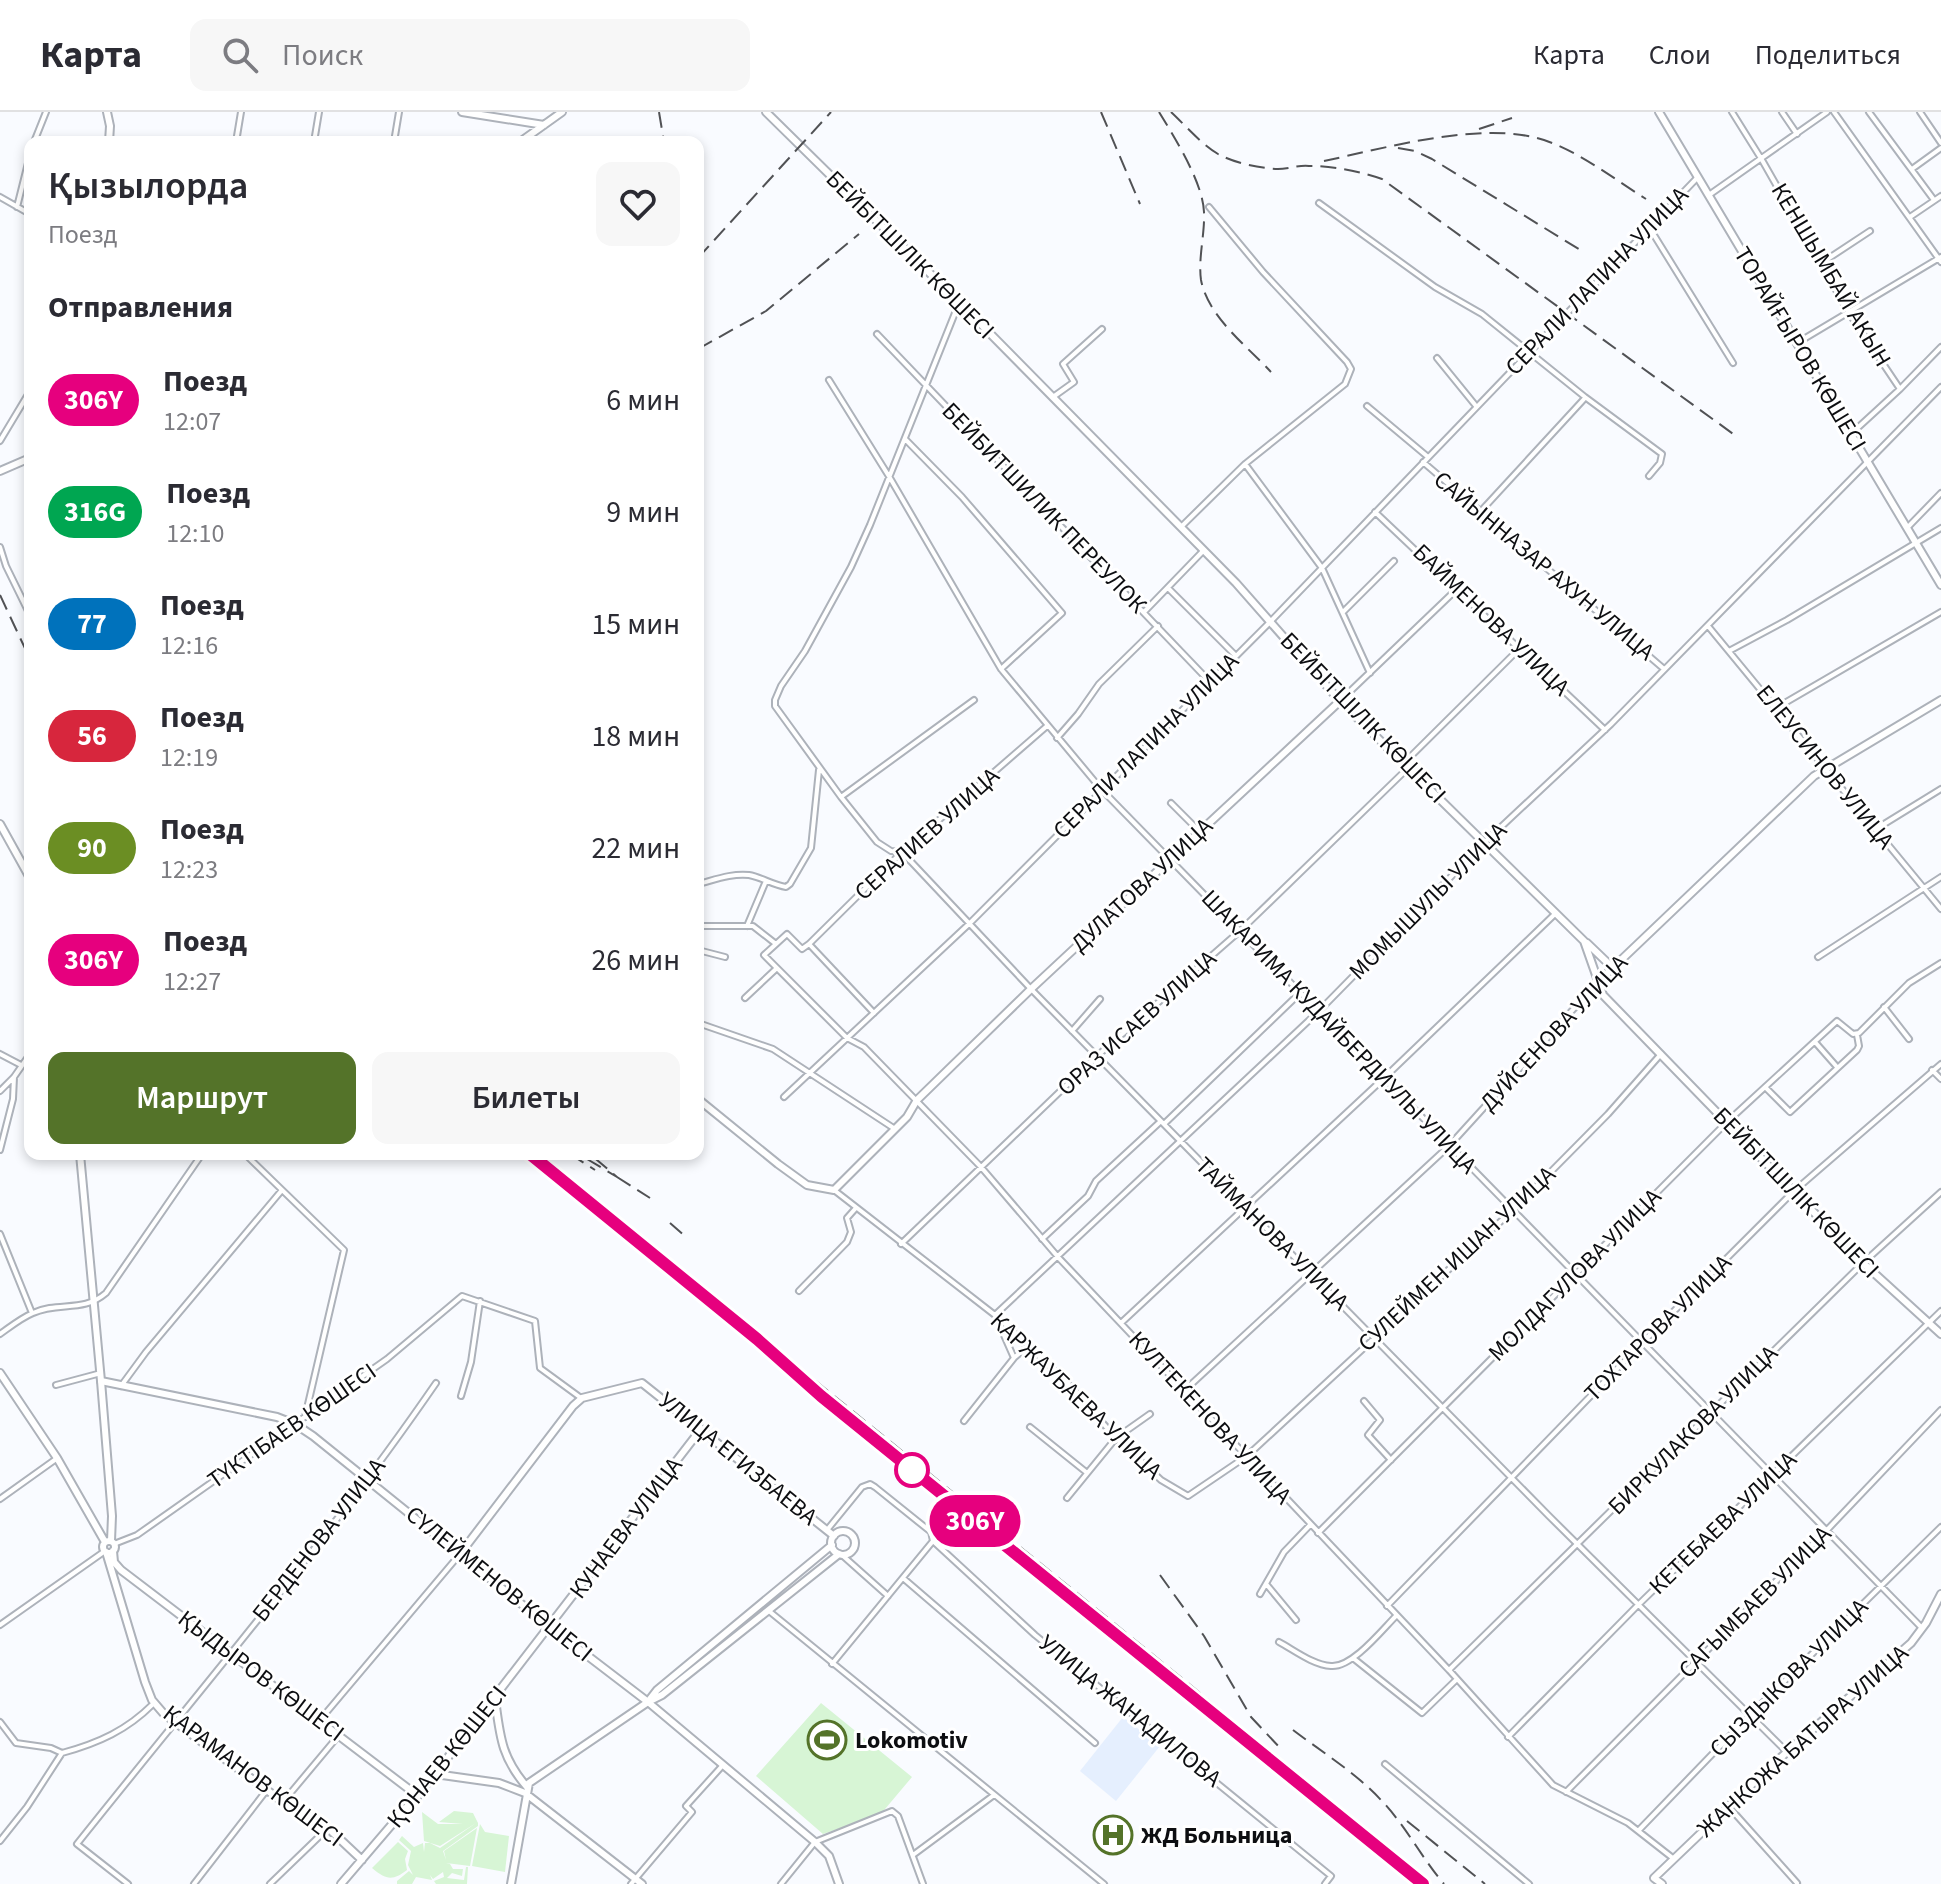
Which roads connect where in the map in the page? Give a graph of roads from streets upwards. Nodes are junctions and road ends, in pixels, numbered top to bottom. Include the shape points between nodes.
1 (46, 112) edge
2 (107, 112) edge
3 (241, 112) edge
4 (319, 112) edge
5 (399, 112) edge
6 (462, 112) edge
7 (508, 112) edge
8 (562, 112) edge
9 (766, 112) edge
10 (1659, 112) edge
11 (1732, 112) edge
12 (1782, 112) edge
13 (1827, 112) edge
14 (1834, 112) edge
15 (1869, 112) edge
16 (1920, 112) edge
17 (513, 120) junction
18 (544, 125) junction
19 (1797, 134) junction
20 (36, 136) edge
21 (109, 136) edge
22 (237, 136) edge
23 (315, 136) edge
24 (395, 136) edge
25 (528, 136) edge
26 (1941, 146) edge
27 (1762, 160) junction
28 (1912, 169) junction
29 (1698, 177) junction
30 (24, 179) edge
31 (1709, 195) junction
32 (1941, 196) edge
33 (0, 197) edge
34 (1934, 200) junction
35 (1319, 203) dead end
36 (17, 207) junction
37 (1209, 207) dead end
38 (24, 211) edge
39 (1910, 217) junction
40 (1649, 227) junction
41 (1870, 231) dead end
42 (1940, 259) edge
43 (1820, 264) junction
44 (959, 302) junction
45 (1849, 313) junction
46 (1102, 329) dead end
47 (877, 334) dead end
48 (1797, 343) junction
49 (1941, 347) edge
50 (1528, 352) junction
51 (1437, 358) dead end
52 (1733, 363) dead end
53 (829, 380) dead end
54 (927, 385) junction
55 (1941, 387) edge
56 (1900, 389) junction
57 (1053, 397) junction
58 (1585, 397) junction
59 (24, 401) edge
60 (1367, 406) dead end
61 (1477, 406) junction
62 (1850, 435) junction
63 (905, 439) junction
64 (0, 441) edge
65 (1428, 457) junction
66 (24, 461) edge
67 (1423, 462) junction
68 (1867, 462) junction
69 (1245, 464) junction
70 (0, 471) edge
71 (1649, 476) dead end
72 (890, 478) junction
73 (1941, 493) edge
74 (1481, 511) junction
75 (1375, 512) junction
76 (1181, 527) junction
77 (1907, 528) junction
78 (1941, 528) edge
79 (1916, 543) junction
80 (0, 547) edge
81 (1204, 550) junction
82 (1394, 561) dead end
83 (1322, 568) junction
84 (1941, 585) edge
85 (1168, 588) junction
86 (1458, 588) junction
87 (24, 603) edge
88 (1144, 612) junction
89 (1343, 612) junction
90 (1941, 612) edge
91 (1270, 622) junction
92 (1158, 626) junction
93 (1708, 626) junction
94 (1520, 648) junction
95 (1729, 651) junction
96 (1236, 656) junction
97 (1001, 669) junction
98 (1665, 669) junction
99 (1370, 673) junction
100 (1210, 682) junction
101 (974, 700) dead end
102 (1941, 700) edge
103 (1340, 701) junction
104 (1776, 708) junction
105 (1047, 726) junction
106 (1605, 730) junction
107 (1057, 738) junction
108 (1406, 766) junction
109 (819, 767) junction
110 (1824, 769) junction
111 (1101, 789) junction
112 (1941, 789) edge
113 (841, 797) junction
114 (1171, 803) dead end
115 (0, 824) edge
116 (1876, 829) junction
117 (1199, 831) junction
118 (1485, 842) junction
119 (902, 852) junction
120 (1170, 858) junction
121 (24, 867) edge
122 (1941, 877) edge
123 (766, 881) junction
124 (704, 883) edge
125 (1924, 887) junction
126 (1941, 909) edge
127 (1556, 913) junction
128 (970, 923) junction
129 (704, 926) edge
130 (747, 926) junction
131 (1241, 930) junction
132 (1584, 941) junction
133 (776, 944) junction
134 (809, 944) junction
135 (704, 952) edge
136 (725, 957) dead end
137 (1818, 957) dead end
138 (1941, 963) edge
139 (777, 968) junction
140 (1613, 968) junction
141 (1598, 982) junction
142 (1031, 989) junction
143 (1301, 992) junction
144 (745, 998) dead end
145 (1100, 999) dead end
146 (1884, 1007) junction
147 (1319, 1011) junction
148 (874, 1013) junction
149 (704, 1025) edge
150 (1072, 1031) junction
151 (1857, 1034) junction
152 (847, 1038) junction
153 (1909, 1039) dead end
154 (1815, 1042) junction
155 (0, 1054) edge
156 (1661, 1054) junction
157 (1097, 1056) junction
158 (24, 1061) edge
159 (1941, 1064) edge
160 (21, 1065) junction
161 (1837, 1067) junction
162 (1932, 1070) junction
163 (812, 1073) junction
164 (14, 1077) junction
165 (1383, 1079) junction
166 (1941, 1079) edge
167 (1765, 1087) junction
168 (0, 1091) edge
169 (784, 1097) dead end
170 (917, 1100) junction
171 (704, 1104) edge
172 (1727, 1122) junction
173 (1162, 1123) junction
174 (895, 1129) junction
175 (1180, 1140) junction
176 (1449, 1146) junction
177 (0, 1150) edge
178 (81, 1160) edge
179 (198, 1160) edge
180 (251, 1160) edge
181 (981, 1167) junction
182 (282, 1190) junction
183 (834, 1190) junction
184 (1793, 1192) junction
185 (1941, 1192) edge
186 (856, 1208) junction
187 (1246, 1208) junction
188 (1512, 1210) junction
189 (0, 1234) edge
190 (1042, 1239) junction
191 (901, 1244) junction
192 (1058, 1257) junction
193 (1863, 1263) junction
194 (1311, 1274) junction
195 (1576, 1274) junction
196 (799, 1291) dead end
197 (480, 1301) junction
198 (93, 1304) junction
199 (1941, 1311) edge
200 (32, 1313) junction
201 (995, 1315) junction
202 (1929, 1323) junction
203 (1121, 1324) junction
204 (0, 1334) edge
205 (1941, 1334) edge
206 (1374, 1338) junction
207 (1643, 1342) junction
208 (1028, 1346) junction
209 (1014, 1358) junction
210 (0, 1373) edge
211 (101, 1377) junction
212 (436, 1383) dead end
213 (56, 1385) dead end
214 (121, 1386) junction
215 (1184, 1390) junction
216 (461, 1396) dead end
217 (582, 1398) junction
218 (1364, 1401) dead end
219 (1443, 1408) junction
220 (1941, 1410) edge
221 (1712, 1412) junction
222 (1150, 1414) dead end
223 (305, 1417) junction
224 (964, 1421) dead end
225 (295, 1424) junction
226 (1030, 1427) dead end
227 (701, 1429) junction
228 (1116, 1438) junction
229 (1247, 1456) junction
230 (57, 1458) junction
231 (1391, 1460) junction
232 (1086, 1472) junction
233 (1773, 1475) junction
234 (368, 1478) junction
235 (1511, 1478) junction
236 (1067, 1498) dead end
237 (0, 1499) edge
238 (1310, 1525) junction
239 (1941, 1527) edge
240 (827, 1530) junction
241 (1827, 1530) junction
242 (1318, 1533) junction
243 (834, 1536) junction
244 (933, 1541) junction
245 (1577, 1544) junction
246 (832, 1545) junction
247 (109, 1547) junction
248 (460, 1554) junction
249 (840, 1554) junction
250 (121, 1570) junction
251 (110, 1573) junction
252 (903, 1578) junction
253 (1267, 1585) junction
254 (1881, 1586) junction
255 (1260, 1594) dead end
256 (1941, 1594) edge
257 (888, 1596) junction
258 (1639, 1605) junction
259 (1387, 1606) junction
260 (764, 1607) junction
261 (1397, 1616) junction
262 (1296, 1620) dead end
263 (0, 1625) edge
264 (550, 1627) junction
265 (1922, 1628) junction
266 (1279, 1642) dead end
267 (232, 1653) junction
268 (1353, 1658) junction
269 (1696, 1661) junction
270 (832, 1664) junction
271 (1449, 1670) junction
272 (1456, 1680) junction
273 (495, 1698) junction
274 (648, 1702) junction
275 (155, 1703) junction
276 (1750, 1715) junction
277 (320, 1720) junction
278 (0, 1722) edge
279 (175, 1722) junction
280 (339, 1735) junction
281 (1508, 1737) junction
282 (1095, 1743) dead end
283 (1787, 1752) junction
284 (62, 1753) junction
285 (1385, 1764) dead end
286 (723, 1765) junction
287 (435, 1774) junction
288 (268, 1789) junction
289 (526, 1790) junction
290 (1566, 1792) junction
291 (994, 1795) junction
292 (418, 1796) junction
293 (283, 1802) junction
294 (1729, 1807) junction
295 (328, 1828) junction
296 (1639, 1830) junction
297 (1, 1837) edge
298 (815, 1842) junction
299 (913, 1855) junction
300 (1674, 1859) junction
301 (362, 1860) junction
302 (1089, 1873) junction
303 (1654, 1878) junction
304 (633, 1881) edge
305 (1797, 1883) edge
306 (128, 1884) edge
307 (194, 1884) edge
308 (270, 1884) edge
309 (341, 1884) edge
310 (511, 1884) edge
311 (642, 1884) edge
312 (781, 1884) edge
313 (839, 1884) edge
314 (923, 1884) edge
315 (1091, 1884) edge
316 (1104, 1884) edge
317 (1325, 1884) edge
318 (1529, 1884) edge
319 (1647, 1884) edge
320 (1662, 1884) edge

1 - 20 street
2 - 21 street
3 - 22 street
4 - 23 street
5 - 24 street
6 - 17 street
7 - 17 street
8 - 18 street
9 - 44 street, БЕЙБІТШІЛІК КӨШЕСІ
10 - 29 street, ТОРАЙҒЫРОВ КӨШЕСІ
11 - 27 street, КЕНШЫМБАЙ АКЫН
12 - 19 street
13 - 19 street, СЕРАЛИ ЛАПИНА УЛИЦА
14 - 39 street
15 - 28 street
16 - 26 street
17 - 18 street
18 - 25 street
19 - 27 street, СЕРАЛИ ЛАПИНА УЛИЦА
26 - 28 street
27 - 31 street, СЕРАЛИ ЛАПИНА УЛИЦА
27 - 43 street, КЕНШЫМБАЙ АКЫН
28 - 34 street
29 - 31 street, ТОРАЙҒЫРОВ КӨШЕСІ
29 - 40 street, СЕРАЛИ ЛАПИНА УЛИЦА
30 - 36 street
31 - 48 street, ТОРАЙҒЫРОВ КӨШЕСІ
32 - 34 street
33 - 36 street
34 - 39 street
35 - 50 street via 1435,287 1482,314
36 - 38 street
37 - 69 street via 1351,369 1345,384
39 - 42 street
40 - 50 street, СЕРАЛИ ЛАПИНА УЛИЦА
40 - 52 street
41 - 43 street
42 - 45 street
43 - 45 street, КЕНШЫМБАЙ АКЫН
44 - 54 street
44 - 57 street, БЕЙБІТШІЛІК КӨШЕСІ
45 - 48 street
45 - 56 street, КЕНШЫМБАЙ АКЫН
46 - 57 street via 1063,364 1074,382
47 - 54 street, БЕЙБИТШИЛИК ПЕРЕУЛОК
48 - 62 street, ТОРАЙҒЫРОВ КӨШЕСІ
49 - 56 street
50 - 58 street
50 - 61 street, СЕРАЛИ ЛАПИНА УЛИЦА
51 - 61 street
53 - 72 street, ШАКАРИМА КУДАЙБЕРДИУЛЫ УЛИЦА
54 - 63 street
54 - 88 street, БЕЙБИТШИЛИК ПЕРЕУЛОК
55 - 68 street, МОМЫШУЛЫ УЛИЦА
56 - 62 street
57 - 76 street, БЕЙБІТШІЛІК КӨШЕСІ
58 - 71 street via 1662,454
58 - 74 street
59 - 64 street
60 - 65 street
61 - 65 street, СЕРАЛИ ЛАПИНА УЛИЦА
62 - 68 street, ТОРАЙҒЫРОВ КӨШЕСІ
63 - 72 street
63 - 97 street via 1062,613
65 - 67 street, СЕРАЛИ ЛАПИНА УЛИЦА
66 - 70 street
67 - 74 street, САЙЫННАЗАР АХУН УЛИЦА
67 - 75 street, СЕРАЛИ ЛАПИНА УЛИЦА
68 - 77 street, ТОРАЙҒЫРОВ КӨШЕСІ
68 - 93 street, МОМЫШУЛЫ УЛИЦА
69 - 76 street
69 - 83 street
72 - 97 street, ШАКАРИМА КУДАЙБЕРДИУЛЫ УЛИЦА
72 - 109 street, ТАЙМАНОВА УЛИЦА via 851,567 781,686 775,706
73 - 77 street
74 - 98 street, САЙЫННАЗАР АХУН УЛИЦА
75 - 83 street, СЕРАЛИ ЛАПИНА УЛИЦА
75 - 86 street, БАЙМЕНОВА УЛИЦА
76 - 81 street, БЕЙБІТШІЛІК КӨШЕСІ
77 - 79 street, ТОРАЙҒЫРОВ КӨШЕСІ
78 - 79 street
79 - 84 street, ТОРАЙҒЫРОВ КӨШЕСІ
79 - 95 street
80 - 87 street
81 - 85 street
81 - 91 street, БЕЙБІТШІЛІК КӨШЕСІ
82 - 89 street
83 - 89 street
83 - 91 street, СЕРАЛИ ЛАПИНА УЛИЦА
85 - 88 street
85 - 96 street
86 - 94 street, БАЙМЕНОВА УЛИЦА
86 - 99 street, ДУЛАТОВА УЛИЦА
88 - 92 street, БЕЙБИТШИЛИК ПЕРЕУЛОК
89 - 99 street
90 - 104 street
91 - 96 street, СЕРАЛИ ЛАПИНА УЛИЦА
91 - 103 street, БЕЙБІТШІЛІК КӨШЕСІ
92 - 100 street, БЕЙБИТШИЛИК ПЕРЕУЛОК
92 - 107 street via 1099,684
93 - 95 street, ЕЛЕУСИНОВ УЛИЦА
93 - 98 street, МОМЫШУЛЫ УЛИЦА
94 - 106 street, БАЙМЕНОВА УЛИЦА
94 - 108 street, ОРАЗ ИСАЕВ УЛИЦА
95 - 104 street, ЕЛЕУСИНОВ УЛИЦА
96 - 100 street, СЕРАЛИ ЛАПИНА УЛИЦА
97 - 105 street, ШАКАРИМА КУДАЙБЕРДИУЛЫ УЛИЦА
98 - 106 street, МОМЫШУЛЫ УЛИЦА
99 - 103 street, ДУЛАТОВА УЛИЦА
100 - 111 street, СЕРАЛИ ЛАПИНА УЛИЦА
101 - 113 street
102 - 110 street, ДУЙСЕНОВА УЛИЦА
103 - 108 street, БЕЙБІТШІЛІК КӨШЕСІ
103 - 117 street, ДУЛАТОВА УЛИЦА
104 - 110 street, ЕЛЕУСИНОВ УЛИЦА
105 - 107 street, ШАКАРИМА КУДАЙБЕРДИУЛЫ УЛИЦА
105 - 119 street, СЕРАЛИЕВ УЛИЦА
106 - 118 street, МОМЫШУЛЫ УЛИЦА
107 - 111 street, ШАКАРИМА КУДАЙБЕРДИУЛЫ УЛИЦА
108 - 118 street, БЕЙБІТШІЛІК КӨШЕСІ
108 - 131 street, ОРАЗ ИСАЕВ УЛИЦА
109 - 113 street, ТАЙМАНОВА УЛИЦА
109 - 123 street via 811,848 786,887
110 - 116 street, ЕЛЕУСИНОВ УЛИЦА
110 - 140 street, ДУЙСЕНОВА УЛИЦА
111 - 120 street, ШАКАРИМА КУДАЙБЕРДИУЛЫ УЛИЦА
111 - 128 street, СЕРАЛИ ЛАПИНА УЛИЦА
112 - 116 street
113 - 119 street, ТАЙМАНОВА УЛИЦА via 877,842
114 - 117 street
115 - 121 street
116 - 125 street, ЕЛЕУСИНОВ УЛИЦА
117 - 120 street, ДУЛАТОВА УЛИЦА
118 - 127 street, БЕЙБІТШІЛІК КӨШЕСІ
118 - 147 street, МОМЫШУЛЫ УЛИЦА
119 - 128 street, ТАЙМАНОВА УЛИЦА
119 - 134 street, СЕРАЛИЕВ УЛИЦА
120 - 131 street, ШАКАРИМА КУДАЙБЕРДИУЛЫ УЛИЦА
120 - 142 street, ДУЛАТОВА УЛИЦА
122 - 125 street
123 - 124 street via 750,875
123 - 130 street
125 - 126 street, ЕЛЕУСИНОВ УЛИЦА
125 - 137 street
127 - 132 street, БЕЙБІТШІЛІК КӨШЕСІ
127 - 165 street
128 - 142 street, ТАЙМАНОВА УЛИЦА
128 - 148 street, СЕРАЛИ ЛАПИНА УЛИЦА
129 - 130 street
130 - 133 street
131 - 143 street, ШАКАРИМА КУДАЙБЕРДИУЛЫ УЛИЦА
131 - 157 street, ОРАЗ ИСАЕВ УЛИЦА
132 - 140 street
132 - 141 street, БЕЙБІТШІЛІК КӨШЕСІ
133 - 134 street via 787,934 802,949
133 - 139 street, КУЛТЕКЕНОВА УЛИЦА via 764,955
134 - 148 street
135 - 136 street
138 - 146 street
139 - 144 street
139 - 152 street, КУЛТЕКЕНОВА УЛИЦА
140 - 141 street, ДУЙСЕНОВА УЛИЦА
141 - 156 street, БЕЙБІТШІЛІК КӨШЕСІ via 1603,995
141 - 176 street, ДУЙСЕНОВА УЛИЦА
142 - 150 street, ТАЙМАНОВА УЛИЦА
142 - 170 street, ДУЛАТОВА УЛИЦА
143 - 147 street, ШАКАРИМА КУДАЙБЕРДИУЛЫ УЛИЦА
143 - 173 street
145 - 150 street
146 - 151 street
146 - 153 street
147 - 165 street, ШАКАРИМА КУДАЙБЕРДИУЛЫ УЛИЦА
147 - 175 street, МОМЫШУЛЫ УЛИЦА
148 - 152 street, СЕРАЛИ ЛАПИНА УЛИЦА
149 - 163 street via 773,1049
150 - 157 street, ТАЙМАНОВА УЛИЦА
151 - 154 street, МОЛДАГУЛОВА УЛИЦА via 1837,1021
151 - 161 street via 1859,1046
152 - 163 street, СЕРАЛИ ЛАПИНА УЛИЦА
152 - 170 street, КУЛТЕКЕНОВА УЛИЦА via 864,1047
154 - 161 street
154 - 167 street, МОЛДАГУЛОВА УЛИЦА
155 - 160 street
156 - 172 street, БЕЙБІТШІЛІК КӨШЕСІ
156 - 188 street, СУЛЕЙМЕН ИШАН УЛИЦА
157 - 173 street, ТАЙМАНОВА УЛИЦА
157 - 181 street, ОРАЗ ИСАЕВ УЛИЦА
158 - 160 street
159 - 162 street, ТОХТАРОВА УЛИЦА
160 - 164 street
161 - 167 street via 1790,1112
162 - 166 street
162 - 184 street, ТОХТАРОВА УЛИЦА
163 - 169 street, СЕРАЛИ ЛАПИНА УЛИЦА
163 - 174 street
164 - 168 street
164 - 177 street
165 - 176 street, ШАКАРИМА КУДАЙБЕРДИУЛЫ УЛИЦА
165 - 187 street
167 - 172 street, МОЛДАГУЛОВА УЛИЦА
170 - 174 street, ДУЛАТОВА УЛИЦА
170 - 181 street, КУЛТЕКЕНОВА УЛИЦА
171 - 183 street via 807,1185
172 - 184 street, БЕЙБІТШІЛІК КӨШЕСІ
172 - 195 street, МОЛДАГУЛОВА УЛИЦА
173 - 175 street, ТАЙМАНОВА УЛИЦА
173 - 190 street via 1096,1181 1088,1196
174 - 183 street, ДУЛАТОВА УЛИЦА
175 - 187 street, ТАЙМАНОВА УЛИЦА
175 - 192 street, МОМЫШУЛЫ УЛИЦА
176 - 188 street, ШАКАРИМА КУДАЙБЕРДИУЛЫ УЛИЦА
176 - 194 street, ДУЙСЕНОВА УЛИЦА
178 - 198 street, ҚАРАМАНОВ КӨШЕСІ
179 - 198 street via 125,1268
180 - 182 street
181 - 190 street, КУЛТЕКЕНОВА УЛИЦА
181 - 191 street, ОРАЗ ИСАЕВ УЛИЦА
182 - 214 street
182 - 223 street via 344,1250
183 - 186 street, КАРЖАУБАЕВА УЛИЦА
184 - 193 street, БЕЙБІТШІЛІК КӨШЕСІ
184 - 207 street, ТОХТАРОВА УЛИЦА
185 - 193 street, БИРКУЛАКОВА УЛИЦА
186 - 191 street, КАРЖАУБАЕВА УЛИЦА
186 - 196 street via 847,1218 847,1242
187 - 194 street, ТАЙМАНОВА УЛИЦА
187 - 203 street
188 - 195 street, ШАКАРИМА КУДАЙБЕРДИУЛЫ УЛИЦА
188 - 206 street, СУЛЕЙМЕН ИШАН УЛИЦА
189 - 200 street
190 - 192 street, КУЛТЕКЕНОВА УЛИЦА
191 - 201 street, КАРЖАУБАЕВА УЛИЦА
192 - 201 street, МОМЫШУЛЫ УЛИЦА
192 - 203 street, КУЛТЕКЕНОВА УЛИЦА
193 - 202 street, БЕЙБІТШІЛІК КӨШЕСІ
193 - 221 street, БИРКУЛАКОВА УЛИЦА
194 - 206 street, ТАЙМАНОВА УЛИЦА
194 - 215 street, ДУЙСЕНОВА УЛИЦА
195 - 207 street, ШАКАРИМА КУДАЙБЕРДИУЛЫ УЛИЦА
195 - 219 street, МОЛДАГУЛОВА УЛИЦА
197 - 216 street
197 - 217 street via 535,1321 540,1368
197 - 223 street, ТҮКТІБАЕВ КӨШЕСІ via 462,1296 387,1359
198 - 200 street
198 - 211 street, ҚАРАМАНОВ КӨШЕСІ
199 - 202 street, КЕТЕБАЕВА УЛИЦА
200 - 204 street
201 - 208 street, КАРЖАУБАЕВА УЛИЦА
201 - 209 street
202 - 205 street, БЕЙБІТШІЛІК КӨШЕСІ
202 - 233 street, КЕТЕБАЕВА УЛИЦА
203 - 215 street, КУЛТЕКЕНОВА УЛИЦА
206 - 219 street, ТАЙМАНОВА УЛИЦА
206 - 229 street, СУЛЕЙМЕН ИШАН УЛИЦА
207 - 221 street, ШАКАРИМА КУДАЙБЕРДИУЛЫ УЛИЦА
207 - 235 street, ТОХТАРОВА УЛИЦА
208 - 209 street
208 - 228 street, КАРЖАУБАЕВА УЛИЦА
209 - 224 street
210 - 230 street
211 - 213 street
211 - 214 street, СҮЛЕЙМЕНОВ КӨШЕСІ
211 - 247 street, ҚАРАМАНОВ КӨШЕСІ via 112,1516
212 - 234 street, БЕРДЕНОВА УЛИЦА
214 - 225 street, СҮЛЕЙМЕНОВ КӨШЕСІ
215 - 229 street, КУЛТЕКЕНОВА УЛИЦА
217 - 227 street, УЛИЦА ЕГИЗБАЕВА via 642,1383
217 - 248 street
218 - 231 street via 1380,1420 1368,1435
219 - 231 street, МОЛДАГУЛОВА УЛИЦА
219 - 235 street, ТАЙМАНОВА УЛИЦА
220 - 241 street, САГЫМБАЕВ УЛИЦА
221 - 233 street, ШАКАРИМА КУДАЙБЕРДИУЛЫ УЛИЦА
221 - 245 street, БИРКУЛАКОВА УЛИЦА
222 - 228 street
223 - 225 street, ТҮКТІБАЕВ КӨШЕСІ
225 - 234 street, СҮЛЕЙМЕНОВ КӨШЕСІ
225 - 247 street, ТҮКТІБАЕВ КӨШЕСІ via 137,1535
226 - 232 street
227 - 240 street, УЛИЦА ЕГИЗБАЕВА
227 - 264 street, КУНАЕВА УЛИЦА
228 - 229 street, КАРЖАУБАЕВА УЛИЦА via 1161,1480 1188,1496
228 - 232 street
229 - 238 street, КУЛТЕКЕНОВА УЛИЦА
230 - 237 street
230 - 247 street
231 - 242 street, МОЛДАГУЛОВА УЛИЦА
232 - 236 street
233 - 241 street, ШАКАРИМА КУДАЙБЕРДИУЛЫ УЛИЦА
233 - 258 street, КЕТЕБАЕВА УЛИЦА
234 - 248 street, СҮЛЕЙМЕНОВ КӨШЕСІ
234 - 267 street, БЕРДЕНОВА УЛИЦА
235 - 245 street, ТАЙМАНОВА УЛИЦА
235 - 259 street, ТОХТАРОВА УЛИЦА
238 - 242 street, КУЛТЕКЕНОВА УЛИЦА
238 - 253 street via 1284,1552
239 - 254 street, СЫЗДЫКОВА УЛИЦА
240 - 243 street, УЛИЦА ЕГИЗБАЕВА
240 - 244 street, УЛИЦА ЖАНАДИЛОВА via 870,1484 931,1532
241 - 254 street, ШАКАРИМА КУДАЙБЕРДИУЛЫ УЛИЦА
241 - 269 street, САГЫМБАЕВ УЛИЦА
242 - 259 street, КУЛТЕКЕНОВА УЛИЦА
243 - 246 street
243 - 249 street via 846,1532 855,1540 850,1552
244 - 252 street
244 - 317 street, УЛИЦА ЖАНАДИЛОВА via 1035,1635 1331,1876
245 - 258 street, ТАЙМАНОВА УЛИЦА
245 - 271 street, БИРКУЛАКОВА УЛИЦА
246 - 249 street
246 - 260 street
247 - 250 street
247 - 251 street, ҚАРАМАНОВ КӨШЕСІ
247 - 263 street, ТҮКТІБАЕВ КӨШЕСІ
248 - 264 street, СҮЛЕЙМЕНОВ КӨШЕСІ
248 - 277 street
249 - 257 street
249 - 260 street
250 - 251 street
250 - 267 street, ҚЫДЫРОВ КӨШЕСІ
251 - 275 street, ҚАРАМАНОВ КӨШЕСІ
252 - 257 street
252 - 282 street
253 - 255 street
253 - 262 street
254 - 265 street, ШАКАРИМА КУДАЙБЕРДИУЛЫ УЛИЦА
254 - 276 street, СЫЗДЫКОВА УЛИЦА
256 - 265 street, ЖАНКОЖА БАТЫРА УЛИЦА
257 - 270 street
258 - 269 street, ТАЙМАНОВА УЛИЦА
258 - 281 street, КЕТЕБАЕВА УЛИЦА
259 - 261 street, КУЛТЕКЕНОВА УЛИЦА
260 - 270 street
260 - 274 street
261 - 268 street
261 - 271 street, КУЛТЕКЕНОВА УЛИЦА
264 - 273 street, ҚОНАЕВ КӨШЕСІ
264 - 274 street, СҮЛЕЙМЕНОВ КӨШЕСІ
265 - 283 street, ЖАНКОЖА БАТЫРА УЛИЦА via 1889,1664
266 - 268 street via 1331,1666
267 - 277 street, ҚЫДЫРОВ КӨШЕСІ
267 - 279 street, БЕРДЕНОВА УЛИЦА
268 - 272 street via 1422,1713
269 - 276 street, ТАЙМАНОВА УЛИЦА
269 - 290 street, САГЫМБАЕВ УЛИЦА
270 - 291 street
271 - 272 street, КУЛТЕКЕНОВА УЛИЦА
272 - 281 street, КУЛТЕКЕНОВА УЛИЦА
273 - 287 street, ҚОНАЕВ КӨШЕСІ
273 - 289 street via 501,1747
274 - 286 street, СҮЛЕЙМЕНОВ КӨШЕСІ
274 - 289 street via 538,1775
275 - 279 street, ҚАРАМАНОВ КӨШЕСІ
275 - 284 street via 133,1724
276 - 283 street, ТАЙМАНОВА УЛИЦА
276 - 296 street, СЫЗДЫКОВА УЛИЦА
277 - 280 street, ҚЫДЫРОВ КӨШЕСІ
278 - 284 street via 16,1743
279 - 288 street, ҚАРАМАНОВ КӨШЕСІ
279 - 306 street, БЕРДЕНОВА УЛИЦА via 77,1844
280 - 292 street, ҚЫДЫРОВ КӨШЕСІ
280 - 293 street
281 - 290 street, КУЛТЕКЕНОВА УЛИЦА
283 - 294 street, ЖАНКОЖА БАТЫРА УЛИЦА
284 - 297 street
285 - 318 street
286 - 298 street, СҮЛЕЙМЕНОВ КӨШЕСІ
286 - 304 street via 686,1806 692,1812
287 - 289 street
287 - 292 street, ҚОНАЕВ КӨШЕСІ
288 - 293 street, ҚАРАМАНОВ КӨШЕСІ
288 - 307 street
289 - 304 street
289 - 310 street
290 - 296 street, КУЛТЕКЕНОВА УЛИЦА
291 - 299 street
291 - 302 street
292 - 301 street, ҚОНАЕВ КӨШЕСІ
293 - 295 street, ҚАРАМАНОВ КӨШЕСІ
294 - 300 street, ЖАНКОЖА БАТЫРА УЛИЦА
294 - 305 street
295 - 301 street, ҚАРАМАНОВ КӨШЕСІ
295 - 308 street
296 - 300 street, КУЛТЕКЕНОВА УЛИЦА
298 - 299 street via 892,1811
298 - 312 street
298 - 313 street, СҮЛЕЙМЕНОВ КӨШЕСІ via 829,1856
299 - 314 street
300 - 303 street, ЖАНКОЖА БАТЫРА УЛИЦА
301 - 309 street, ҚОНАЕВ КӨШЕСІ
302 - 315 street
302 - 316 street
303 - 319 street
303 - 320 street
304 - 311 street

